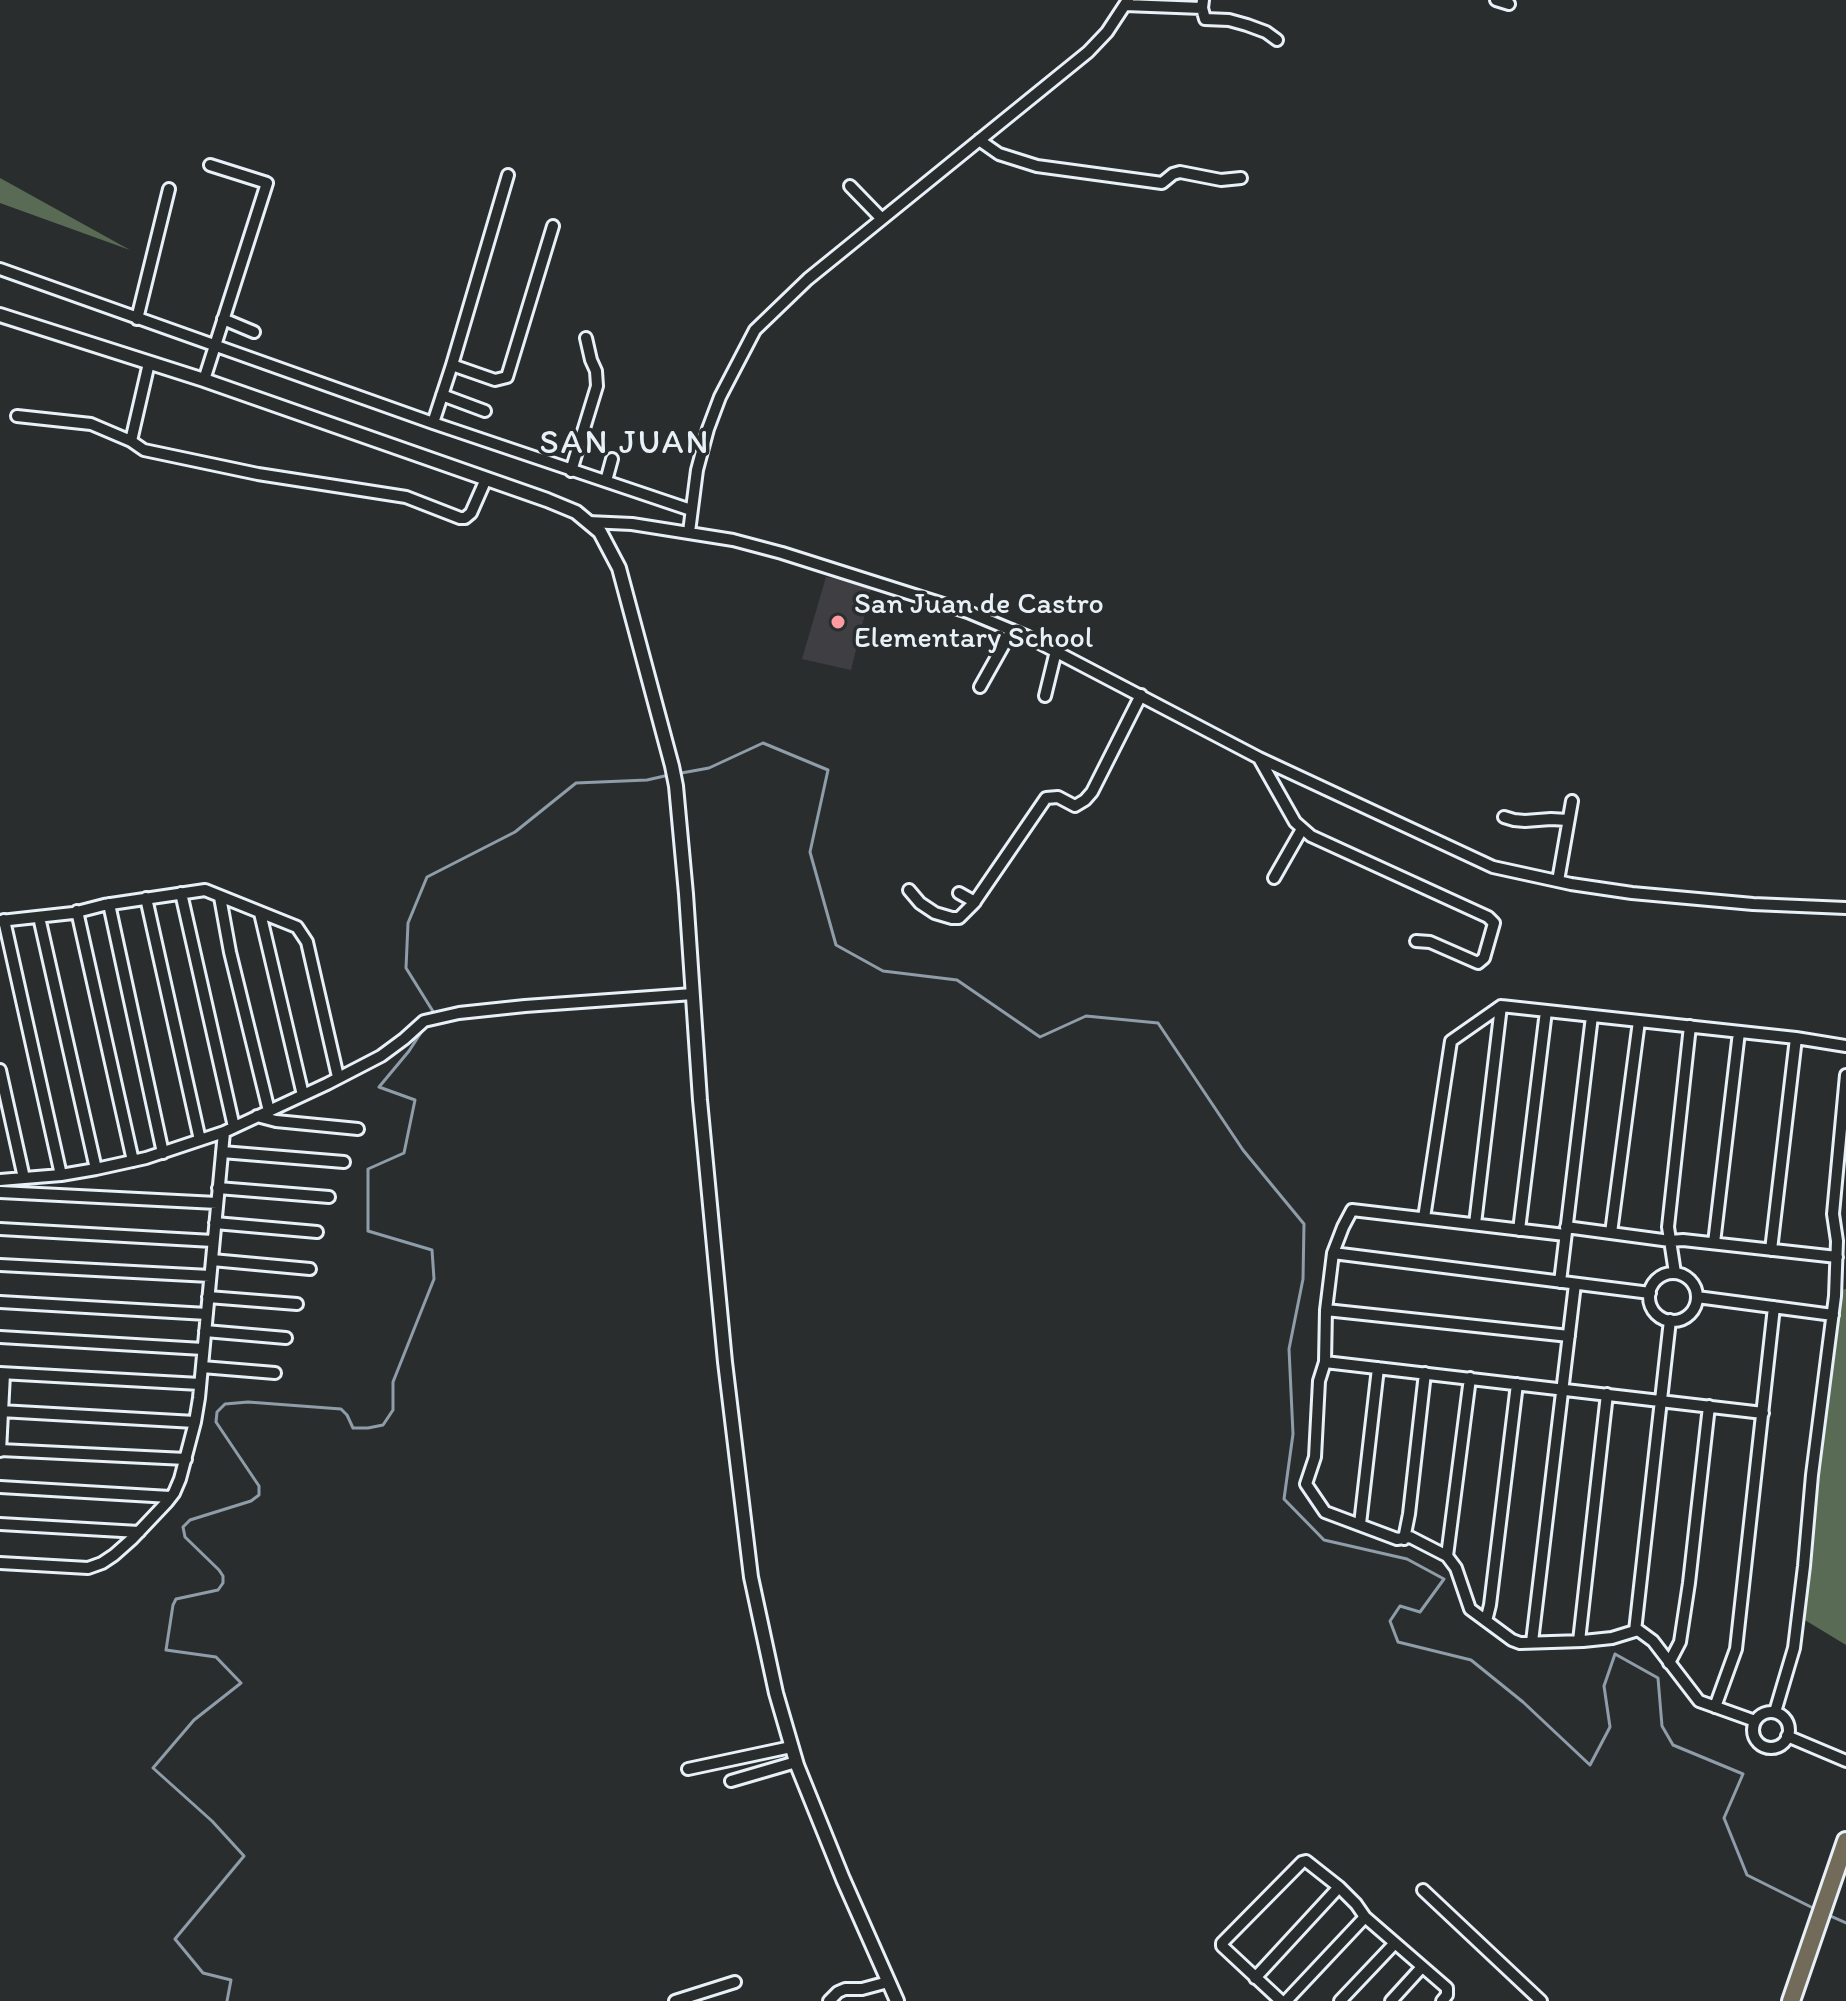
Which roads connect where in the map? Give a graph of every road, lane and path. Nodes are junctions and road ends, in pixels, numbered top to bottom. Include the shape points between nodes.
1 (1496, 0) edge
2 (1126, 2) edge
3 (1202, 4) edge
4 (1509, 4) dead end
5 (1277, 40) dead end
6 (979, 140) junction
7 (210, 165) dead end
8 (508, 175) dead end
9 (1241, 178) dead end
10 (850, 186) dead end
11 (169, 189) dead end
12 (882, 219) junction
13 (553, 226) dead end
14 (0, 269) edge
15 (0, 315) edge
16 (137, 319) junction
17 (223, 319) junction
18 (254, 332) dead end
19 (586, 338) dead end
20 (214, 346) junction
21 (149, 363) junction
22 (452, 365) junction
23 (204, 380) junction
24 (442, 395) junction
25 (485, 411) dead end
26 (17, 416) dead end
27 (433, 423) junction
28 (131, 441) junction
29 (612, 459) dead end
30 (571, 471) junction
31 (486, 479) junction
32 (606, 481) junction
33 (691, 510) junction
34 (588, 522) junction
35 (689, 532) junction
36 (1012, 630) junction
37 (1056, 651) junction
38 (980, 687) dead end
39 (1141, 695) junction
40 (1045, 696) dead end
41 (1259, 758) junction
42 (1572, 801) dead end
43 (1504, 817) dead end
44 (1568, 820) junction
45 (1302, 829) junction
46 (1274, 878) dead end
47 (1558, 881) junction
48 (909, 890) dead end
49 (181, 893) junction
50 (959, 893) dead end
51 (220, 897) junction
52 (146, 898) junction
53 (975, 902) junction
54 (109, 904) junction
55 (1846, 908) edge
56 (77, 911) junction
57 (260, 913) junction
58 (39, 917) junction
59 (2, 920) edge
60 (1416, 941) dead end
61 (693, 994) junction
62 (1501, 1006) junction
63 (1546, 1011) junction
64 (1592, 1016) junction
65 (1639, 1021) junction
66 (1690, 1026) junction
67 (1739, 1032) junction
68 (1796, 1038) junction
69 (1846, 1046) edge
70 (0, 1070) edge
71 (1846, 1075) edge
72 (338, 1077) junction
73 (303, 1095) junction
74 (269, 1111) junction
75 (257, 1116) junction
76 (358, 1129) dead end
77 (229, 1130) junction
78 (200, 1140) junction
79 (222, 1152) junction
80 (163, 1153) junction
81 (133, 1161) junction
82 (344, 1162) dead end
83 (96, 1169) junction
84 (61, 1175) junction
85 (24, 1178) junction
86 (1, 1181) edge
87 (218, 1188) junction
88 (0, 1192) edge
89 (329, 1197) dead end
90 (217, 1203) junction
91 (1424, 1218) junction
92 (215, 1223) junction
93 (1475, 1224) junction
94 (0, 1229) edge
95 (1519, 1230) junction
96 (1566, 1231) junction
97 (317, 1232) dead end
98 (1611, 1233) junction
99 (213, 1241) junction
100 (1670, 1241) junction
101 (1714, 1243) junction
102 (1771, 1250) junction
103 (1333, 1253) junction
104 (1837, 1257) junction
105 (212, 1260) junction
106 (0, 1265) edge
107 (310, 1269) dead end
108 (1675, 1273) junction
109 (210, 1276) junction
110 (1560, 1282) junction
111 (1575, 1284) junction
112 (1650, 1293) junction
113 (208, 1297) junction
114 (1697, 1297) junction
115 (0, 1302) edge
116 (297, 1304) dead end
117 (1774, 1307) junction
118 (1326, 1310) junction
119 (207, 1314) junction
120 (1833, 1315) junction
121 (1670, 1320) junction
122 (205, 1331) junction
123 (1569, 1336) junction
124 (0, 1337) edge
125 (286, 1338) dead end
126 (203, 1349) junction
127 (1325, 1362) junction
128 (202, 1367) junction
129 (1378, 1368) junction
130 (275, 1373) dead end
131 (1425, 1373) junction
132 (2, 1374) edge
133 (1470, 1378) junction
134 (200, 1384) junction
135 (1517, 1384) junction
136 (1562, 1389) junction
137 (1607, 1394) junction
138 (1661, 1400) junction
139 (1709, 1406) junction
140 (1, 1411) edge
141 (1763, 1413) junction
142 (195, 1422) junction
143 (0, 1450) edge
144 (186, 1459) junction
145 (0, 1487) edge
146 (170, 1497) junction
147 (0, 1524) edge
148 (1360, 1524) junction
149 (139, 1532) junction
150 (1404, 1539) junction
151 (1447, 1556) junction
152 (0, 1563) edge
153 (1486, 1621) junction
154 (1635, 1631) junction
155 (1579, 1641) junction
156 (1532, 1642) junction
157 (1669, 1663) junction
158 (1715, 1707) junction
159 (1775, 1712) junction
160 (1755, 1721) junction
161 (1787, 1736) junction
162 (791, 1747) junction
163 (1846, 1761) edge
164 (796, 1762) junction
165 (688, 1769) dead end
166 (731, 1781) dead end
167 (1846, 1841) edge
168 (1339, 1887) junction
169 (1423, 1890) dead end
170 (1365, 1917) junction
171 (1395, 1943) junction
172 (1422, 1967) junction
173 (1255, 1978) junction
174 (735, 1982) dead end
175 (888, 1982) junction
176 (675, 2001) edge
177 (829, 2001) edge
178 (897, 2001) edge
179 (1284, 2001) edge
180 (1340, 2001) edge
181 (1391, 2001) edge
182 (1442, 2001) edge
183 (1541, 2001) edge
184 (1791, 2001) edge

1 - 4 street
2 - 3 street
2 - 6 street via 1088,52
3 - 5 street via 1205,19 1238,22
6 - 9 street via 999,154 1037,166 1162,183 1180,172
6 - 12 street
7 - 17 street via 267,183
8 - 22 street
10 - 12 street
11 - 16 street
12 - 33 street via 755,330 708,429
13 - 22 street via 507,377 495,380
14 - 16 street
15 - 21 street
16 - 20 street
17 - 18 street
17 - 20 street
19 - 30 street via 597,386
20 - 23 street
20 - 27 street
21 - 23 street
21 - 28 street
22 - 24 street
23 - 31 street
24 - 25 street
24 - 27 street
26 - 28 street via 91,424
27 - 30 street
28 - 31 street via 144,450 258,474 406,497 460,518 471,513
29 - 32 street
30 - 32 street
31 - 34 street via 567,508
32 - 33 street
33 - 35 street
34 - 35 street
34 - 61 street via 600,532 619,568 672,766
35 - 36 street via 782,553
36 - 37 street
36 - 38 street
37 - 39 street
37 - 40 street
39 - 41 street
39 - 53 street via 1092,792 1075,806 1058,797 1046,798
41 - 45 street
41 - 47 street via 1485,864
42 - 44 street
43 - 44 street
44 - 47 street
45 - 46 street
45 - 60 street via 1494,923 1478,963
47 - 55 street via 1692,899
48 - 53 street via 935,913 952,918
49 - 51 street via 205,890
49 - 52 street
49 - 77 street
50 - 53 street
51 - 57 street
51 - 74 street
52 - 54 street
52 - 78 street
54 - 56 street
54 - 80 street
56 - 58 street
56 - 81 street
57 - 72 street via 297,927 307,942
57 - 73 street
58 - 59 street
58 - 83 street
59 - 84 street
61 - 72 street via 459,1013 424,1021 381,1056
61 - 162 street via 723,1347 751,1577
62 - 63 street
62 - 91 street via 1451,1041
62 - 93 street
63 - 64 street
63 - 95 street
64 - 65 street
64 - 96 street
65 - 66 street
65 - 98 street
66 - 67 street
66 - 100 street
67 - 68 street
67 - 101 street
68 - 69 street
68 - 102 street
70 - 85 street
71 - 104 street via 1833,1214
72 - 73 street
73 - 74 street
74 - 75 street
75 - 76 street
75 - 77 street
77 - 78 street
77 - 79 street
78 - 80 street
79 - 82 street
79 - 87 street
80 - 81 street
81 - 83 street
83 - 84 street
84 - 85 street
85 - 86 street
87 - 89 street
87 - 90 street
88 - 90 street
90 - 92 street
91 - 93 street
91 - 103 street via 1352,1210
92 - 97 street
92 - 99 street
93 - 95 street
94 - 99 street
95 - 96 street
96 - 98 street
96 - 110 street
98 - 100 street
99 - 105 street
100 - 101 street
100 - 108 street
101 - 102 street
102 - 104 street
103 - 110 street
103 - 118 street
104 - 120 street
105 - 107 street
105 - 109 street
106 - 109 street
108 - 112 street via 1661,1277
108 - 114 street via 1690,1279
109 - 113 street
110 - 111 street
111 - 112 street
111 - 123 street
112 - 121 street via 1654,1311
113 - 116 street
113 - 119 street
114 - 117 street
114 - 121 street via 1689,1314
115 - 119 street
117 - 120 street
117 - 141 street
118 - 123 street
118 - 127 street
119 - 122 street
120 - 159 street via 1794,1648
121 - 138 street
122 - 125 street
122 - 126 street
123 - 136 street
124 - 126 street
126 - 128 street
127 - 129 street
127 - 148 street via 1315,1457 1306,1484 1325,1512
128 - 130 street
128 - 134 street
129 - 131 street
129 - 148 street
131 - 133 street
131 - 150 street
132 - 134 street
132 - 140 street
133 - 135 street
133 - 151 street
134 - 142 street
135 - 136 street
135 - 153 street
136 - 137 street
136 - 156 street
137 - 138 street
137 - 155 street
138 - 139 street
138 - 154 street
139 - 141 street
139 - 157 street via 1680,1642
140 - 142 street
140 - 143 street
141 - 158 street via 1736,1649
142 - 144 street
143 - 144 street
144 - 146 street
145 - 146 street
146 - 149 street
147 - 149 street
148 - 150 street
149 - 152 street via 114,1555 88,1568
150 - 151 street via 1410,1537
151 - 153 street via 1470,1609
153 - 156 street via 1512,1640
154 - 155 street
154 - 157 street via 1653,1641
155 - 156 street
157 - 158 street via 1693,1696
158 - 160 street
159 - 160 street via 1763,1713
159 - 161 street via 1785,1719
160 - 161 street via 1755,1738 1763,1746 1780,1745
161 - 163 street
162 - 164 street
162 - 165 street
164 - 166 street
164 - 175 street
167 - 184 main road
168 - 170 street
168 - 173 street
168 - 173 street via 1304,1861 1224,1941 1222,1946
169 - 183 street
170 - 171 street
170 - 179 street
171 - 172 street
171 - 180 street
172 - 181 street
172 - 182 street via 1447,1988
173 - 179 street
174 - 176 street
175 - 177 street via 845,1989
175 - 178 street

